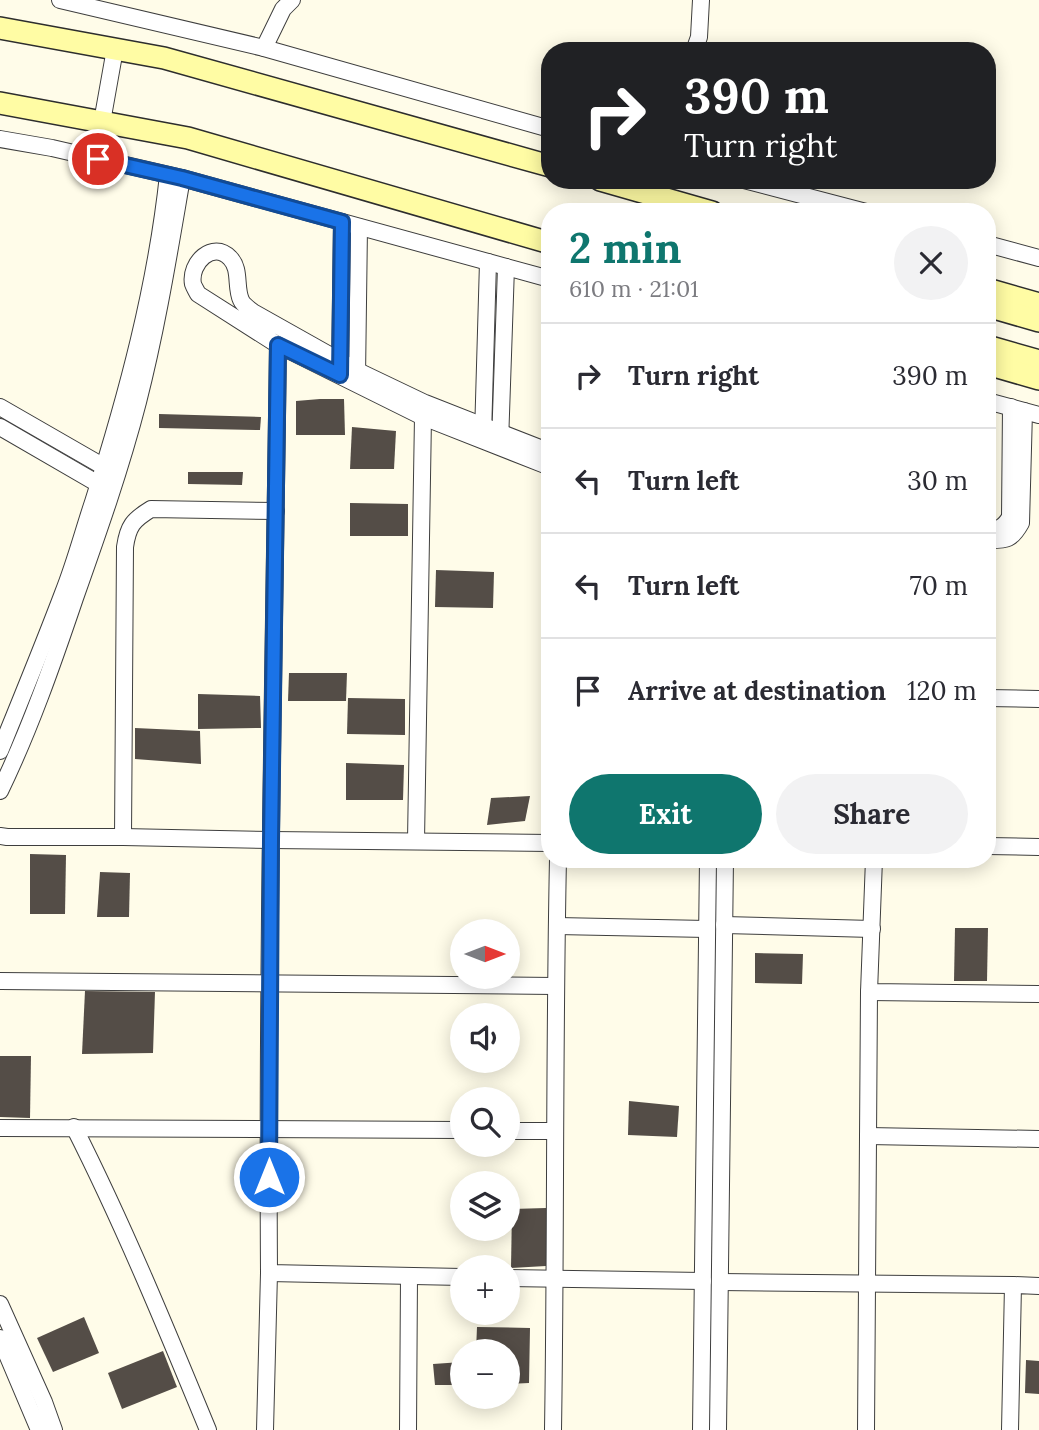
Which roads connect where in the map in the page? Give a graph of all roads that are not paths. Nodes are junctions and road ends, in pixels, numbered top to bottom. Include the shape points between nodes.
1 (60, 0) edge
2 (292, 0) edge
3 (701, 0) edge
4 (0, 28) edge
5 (697, 42) edge
6 (264, 48) junction
7 (115, 49) junction
8 (0, 103) edge
9 (102, 122) junction
10 (541, 126) edge
11 (0, 139) edge
12 (541, 163) edge
13 (175, 177) junction
14 (632, 189) edge
15 (778, 189) edge
16 (680, 203) edge
17 (832, 203) edge
18 (342, 222) junction
19 (359, 227) junction
20 (541, 240) edge
21 (996, 246) edge
22 (1039, 258) edge
23 (488, 262) junction
24 (506, 267) junction
25 (541, 277) edge
26 (996, 292) edge
27 (1039, 304) edge
28 (996, 309) edge
29 (1039, 321) edge
30 (278, 345) junction
31 (996, 349) edge
32 (1039, 361) edge
33 (996, 367) edge
34 (340, 368) junction
35 (357, 377) junction
36 (1039, 379) edge
37 (996, 403) edge
38 (0, 407) edge
39 (1025, 411) edge
40 (423, 417) junction
41 (0, 427) edge
42 (483, 434) junction
43 (500, 440) junction
44 (541, 450) edge
45 (541, 462) edge
46 (110, 471) junction
47 (105, 488) junction
48 (276, 511) junction
49 (996, 530) edge
50 (996, 540) edge
51 (996, 698) edge
52 (1039, 699) edge
53 (0, 751) edge
54 (6, 764) edge
55 (1, 788) edge
56 (0, 836) edge
57 (123, 837) junction
58 (271, 840) junction
59 (415, 841) junction
60 (541, 842) edge
61 (996, 846) edge
62 (1039, 847) edge
63 (558, 868) edge
64 (708, 868) edge
65 (725, 868) edge
66 (874, 868) edge
67 (724, 925) junction
68 (557, 926) junction
69 (707, 929) junction
70 (872, 929) junction
71 (0, 981) edge
72 (270, 983) junction
73 (555, 986) junction
74 (869, 992) junction
75 (1039, 994) edge
76 (74, 1127) junction
77 (0, 1128) edge
78 (268, 1129) junction
79 (450, 1130) edge
80 (520, 1130) edge
81 (555, 1131) junction
82 (869, 1136) junction
83 (1039, 1139) edge
84 (269, 1273) junction
85 (410, 1276) junction
86 (450, 1277) edge
87 (520, 1278) edge
88 (555, 1279) junction
89 (703, 1281) junction
90 (720, 1282) junction
91 (868, 1283) junction
92 (1013, 1285) junction
93 (1039, 1286) edge
94 (0, 1304) edge
95 (0, 1338) edge
96 (39, 1430) edge
97 (54, 1430) edge
98 (208, 1430) edge
99 (265, 1430) edge
100 (408, 1430) edge
101 (553, 1430) edge
102 (701, 1430) edge
103 (718, 1430) edge
104 (866, 1430) edge
105 (1010, 1430) edge

1 - 6 street
2 - 6 street
3 - 5 street
4 - 7 main road
6 - 10 street
7 - 9 street
7 - 12 main road via 164,58
8 - 9 main road
9 - 20 main road via 188,138
11 - 13 street
13 - 18 street
13 - 46 street via 156,329 138,405
14 - 16 main road
15 - 17 street
18 - 19 street
18 - 34 street
19 - 23 street
19 - 35 street
21 - 22 street
23 - 24 street
23 - 42 street
24 - 25 street
24 - 43 street
26 - 27 main road
28 - 29 main road
30 - 34 street
30 - 34 street via 198,294 193,283 198,260 215,252 233,260 245,305
30 - 48 street
31 - 32 main road
33 - 36 main road
34 - 35 street
35 - 40 street
35 - 42 street via 425,403
37 - 39 street
38 - 46 street
39 - 49 street via 1010,517
39 - 50 street via 1021,523 1015,534
40 - 42 street
40 - 59 street
41 - 47 street
42 - 43 street
43 - 44 street
43 - 45 street
46 - 47 street
47 - 53 street
47 - 54 street via 63,633
48 - 57 street via 151,509 137,517 128,531
48 - 58 street
51 - 52 street
54 - 55 street
56 - 57 street
57 - 58 street
58 - 59 street
58 - 72 street
59 - 60 street
61 - 62 street
63 - 68 street
64 - 69 street
65 - 67 street
66 - 70 street
67 - 70 street
67 - 90 street
68 - 69 street
68 - 73 street
69 - 89 street
70 - 74 street
71 - 72 street
72 - 73 street
72 - 78 street
73 - 81 street
74 - 75 street
74 - 82 street
76 - 77 street
76 - 78 street
76 - 98 street via 143,1272
78 - 79 street
78 - 84 street
80 - 81 street
81 - 88 street
82 - 83 street
82 - 91 street
84 - 85 street
84 - 99 street
85 - 86 street
85 - 100 street
87 - 88 street
88 - 89 street
88 - 101 street
89 - 102 street
90 - 91 street
90 - 103 street
91 - 92 street
91 - 104 street
92 - 93 street
92 - 105 street
94 - 97 street
95 - 96 street

